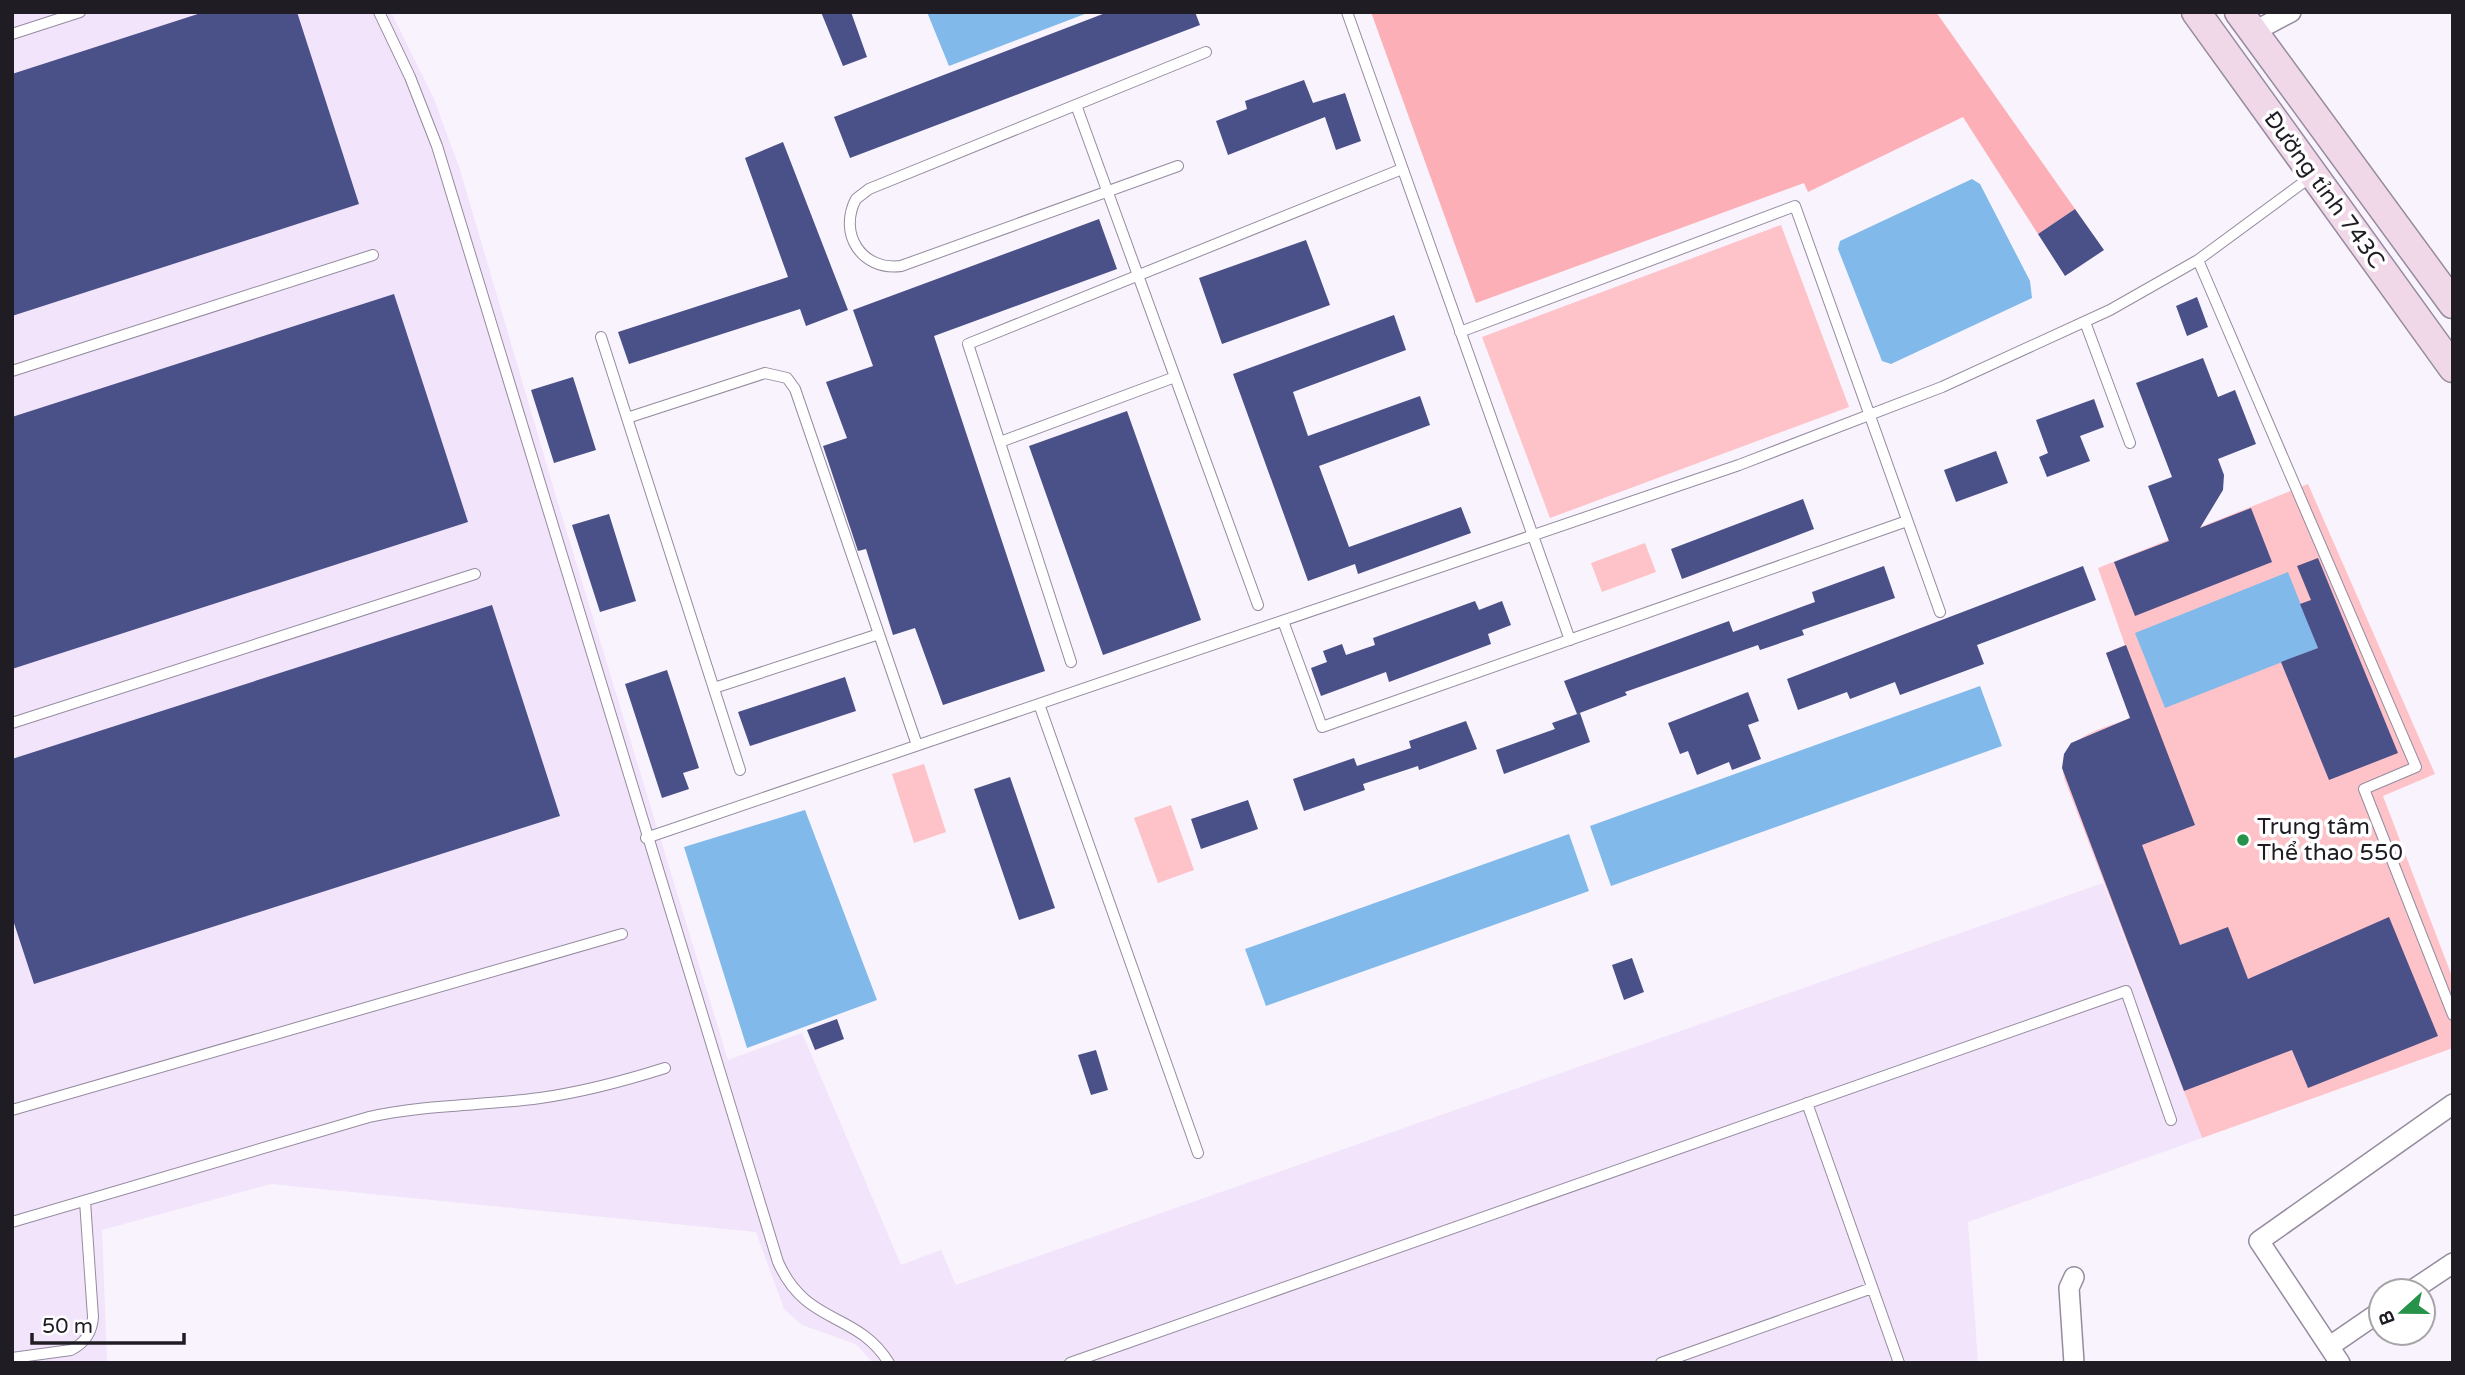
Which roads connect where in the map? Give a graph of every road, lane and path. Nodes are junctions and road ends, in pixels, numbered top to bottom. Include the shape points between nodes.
1 (80, 12) edge
2 (379, 12) edge
3 (1347, 12) edge
4 (2196, 12) edge
5 (2291, 12) edge
6 (2246, 22) edge
7 (12, 34) edge
8 (1206, 52) dead end
9 (2225, 53) junction
10 (1076, 104) junction
11 (2343, 151) junction
12 (1178, 166) dead end
13 (1402, 169) junction
14 (2313, 175) junction
15 (1108, 191) junction
16 (373, 255) dead end
17 (2198, 260) junction
18 (1138, 275) junction
19 (2453, 304) edge
20 (2085, 322) junction
21 (1460, 332) junction
22 (601, 337) dead end
23 (2453, 368) edge
24 (12, 371) edge
25 (1175, 377) junction
26 (1870, 416) junction
27 (627, 418) junction
28 (1000, 442) junction
29 (2130, 443) dead end
30 (1908, 521) junction
31 (1533, 536) junction
32 (475, 574) dead end
33 (1258, 605) dead end
34 (1940, 612) dead end
35 (1283, 621) junction
36 (879, 634) junction
37 (1570, 640) junction
38 (1071, 662) dead end
39 (714, 688) junction
40 (1039, 704) junction
41 (12, 723) edge
42 (917, 746) junction
43 (740, 769) dead end
44 (646, 838) junction
45 (622, 934) dead end
46 (2453, 1015) edge
47 (665, 1068) dead end
48 (1807, 1103) junction
49 (2453, 1104) edge
50 (12, 1110) edge
51 (2171, 1120) dead end
52 (1198, 1153) dead end
53 (85, 1201) junction
54 (12, 1222) edge
55 (2453, 1263) edge
56 (2074, 1277) dead end
57 (2432, 1277) edge
58 (1872, 1288) junction
59 (2367, 1321) edge
60 (2330, 1346) junction
61 (12, 1358) edge
62 (889, 1363) edge
63 (1070, 1363) edge
64 (1661, 1363) edge
65 (1899, 1363) edge
66 (2074, 1363) edge
67 (2340, 1363) edge

1 - 7 lane
2 - 44 lane via 437,146
3 - 13 lane
4 - 9 main road, Đường tỉnh 743C
5 - 6 street
6 - 9 main road
6 - 11 main road, Đường tỉnh 743C
8 - 10 lane
9 - 14 main road, Đường tỉnh 743C
10 - 15 lane
10 - 15 lane via 869,189 851,208 851,237 875,264 901,266
11 - 14 main road
11 - 19 main road, Đường tỉnh 743C
12 - 15 lane
13 - 18 lane
13 - 21 lane
14 - 17 lane
14 - 23 main road, Đường tỉnh 743C
15 - 18 lane
16 - 24 lane
17 - 20 lane
17 - 46 lane via 2416,767 2364,789
18 - 25 lane
18 - 28 lane via 968,344
20 - 26 lane
20 - 29 lane
21 - 26 lane via 1795,206
21 - 31 lane
22 - 27 lane
25 - 28 lane
25 - 33 lane
26 - 30 lane
26 - 31 lane
27 - 36 lane via 765,373 787,378 795,389
27 - 39 lane
28 - 38 lane
30 - 34 lane
30 - 37 lane
31 - 35 lane
31 - 37 lane
32 - 41 lane
35 - 37 lane via 1322,727
35 - 40 lane
36 - 39 lane
36 - 42 lane
39 - 43 lane
40 - 42 lane
40 - 52 lane
42 - 44 lane
44 - 62 lane via 783,1274 809,1306 863,1333
45 - 50 lane
47 - 53 lane via 550,1096 430,1105 369,1117
48 - 51 lane via 2126,991
48 - 58 lane
48 - 63 lane
49 - 60 street via 2259,1241
53 - 54 lane
53 - 61 lane via 93,1317 90,1332 71,1350
55 - 57 street
56 - 66 street via 2069,1288
58 - 64 lane
58 - 65 lane
59 - 60 street
60 - 67 street

